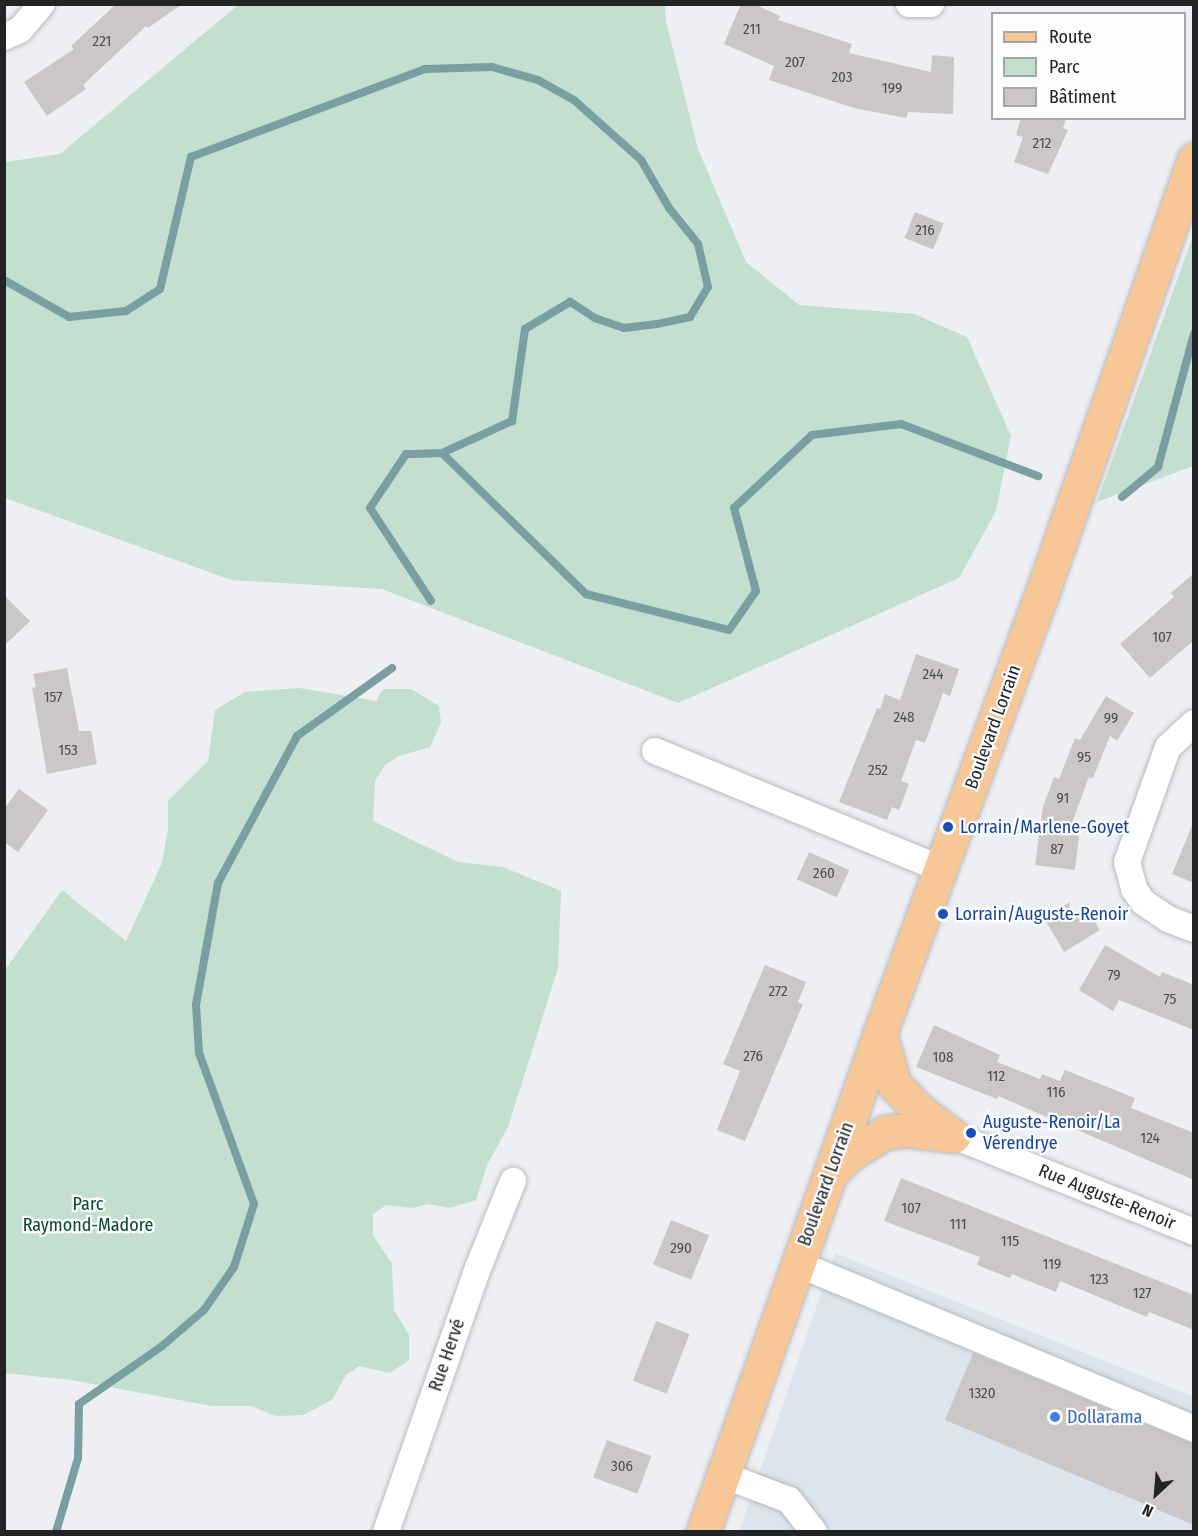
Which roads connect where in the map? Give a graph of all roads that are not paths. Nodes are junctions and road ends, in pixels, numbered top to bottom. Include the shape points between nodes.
1 (42, 4) edge
2 (909, 4) edge
3 (931, 4) edge
4 (4, 37) edge
5 (1194, 159) edge
6 (1194, 723) edge
7 (655, 751) dead end
8 (941, 869) junction
9 (1194, 929) edge
10 (880, 1033) junction
11 (954, 1136) junction
12 (830, 1175) junction
13 (513, 1181) dead end
14 (1194, 1232) edge
15 (798, 1264) junction
16 (1194, 1429) edge
17 (723, 1475) junction
18 (386, 1532) edge
19 (702, 1532) edge
20 (814, 1532) edge

1 - 4 street via 20,30
2 - 3 street
5 - 8 main road, Boulevard Lorrain
6 - 9 street via 1164,755 1127,862 1134,889 1143,902 1168,919
7 - 8 street
8 - 10 main road, Boulevard Lorrain
10 - 11 main road via 894,1084 920,1111
10 - 12 main road, Boulevard Lorrain
11 - 12 main road via 908,1130 886,1132 850,1154
11 - 14 street, Rue Auguste-Renoir
12 - 15 main road, Boulevard Lorrain
13 - 18 street, Rue Hervé via 478,1268
15 - 16 street
15 - 17 main road, Boulevard Lorrain
17 - 19 main road, Boulevard Lorrain
17 - 20 street via 789,1500

